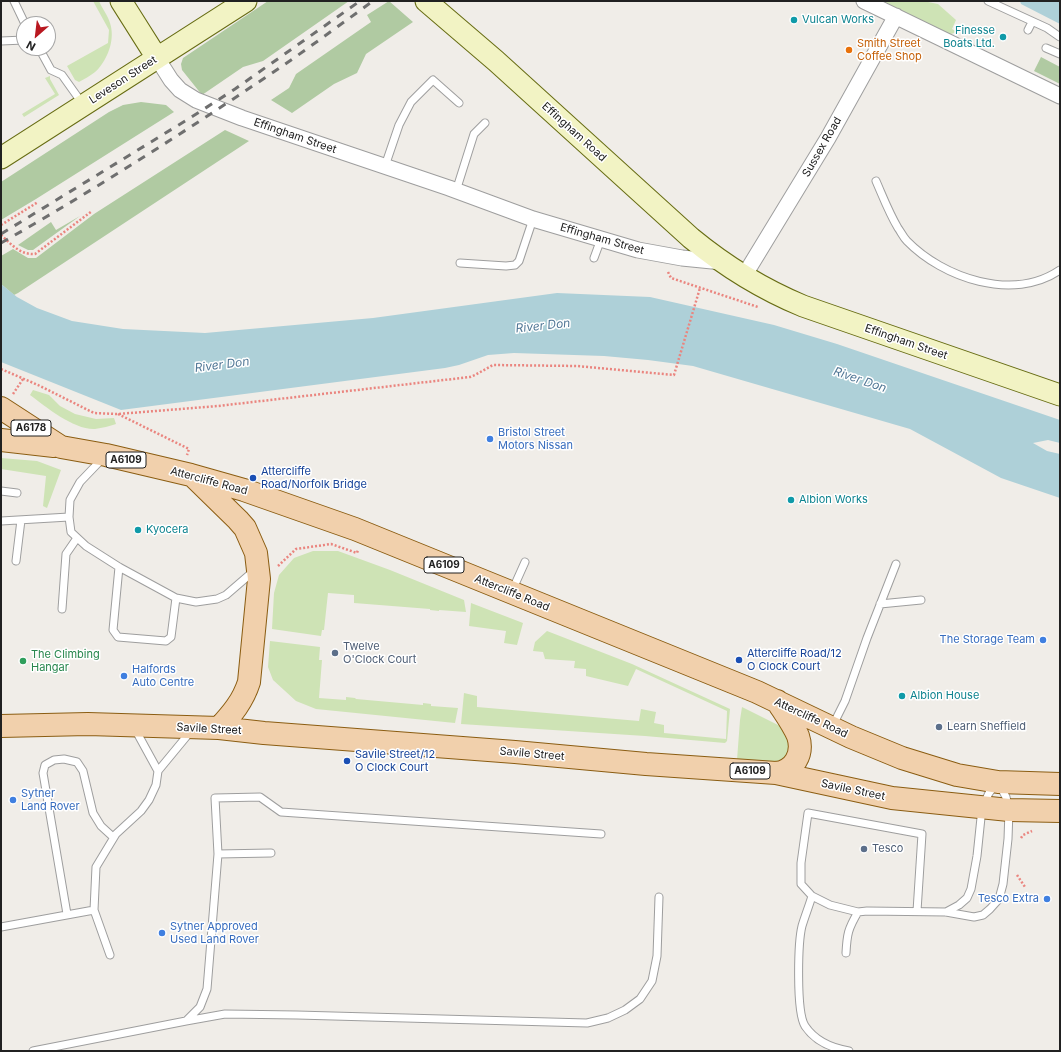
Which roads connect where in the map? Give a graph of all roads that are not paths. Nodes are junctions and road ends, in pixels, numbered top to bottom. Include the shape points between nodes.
1 (14, 1) edge
2 (121, 1) edge
3 (246, 1) edge
4 (426, 1) edge
5 (864, 1) edge
6 (991, 2) edge
7 (990, 11) dead end
8 (22, 16) edge
9 (896, 16) junction
10 (1032, 22) junction
11 (1028, 30) dead end
12 (1060, 38) edge
13 (16, 41) edge
14 (1, 42) edge
15 (1046, 48) dead end
16 (1060, 54) edge
17 (43, 56) edge
18 (157, 58) junction
19 (1060, 96) edge
20 (459, 103) dead end
21 (84, 105) junction
22 (485, 123) dead end
23 (1, 158) edge
24 (385, 166) junction
25 (876, 181) dead end
26 (456, 191) junction
27 (533, 219) junction
28 (602, 239) junction
29 (594, 258) dead end
30 (722, 262) junction
31 (460, 263) dead end
32 (1060, 270) edge
33 (744, 276) junction
34 (1060, 395) edge
35 (1, 408) edge
36 (1, 440) edge
37 (61, 447) junction
38 (106, 455) junction
39 (187, 474) junction
40 (1, 491) edge
41 (17, 493) dead end
42 (69, 517) junction
43 (21, 520) junction
44 (1, 521) edge
45 (77, 538) junction
46 (16, 561) dead end
47 (525, 562) dead end
48 (896, 564) dead end
49 (119, 567) junction
50 (258, 571) junction
51 (511, 593) junction
52 (176, 598) junction
53 (921, 600) dead end
54 (880, 604) junction
55 (62, 609) dead end
56 (777, 701) junction
57 (1, 726) edge
58 (134, 726) junction
59 (832, 727) junction
60 (193, 728) junction
61 (219, 728) junction
62 (158, 771) junction
63 (776, 773) junction
64 (998, 782) junction
65 (1060, 784) edge
66 (982, 808) junction
67 (1010, 810) junction
68 (1060, 811) edge
69 (601, 834) dead end
70 (112, 837) junction
71 (271, 853) dead end
72 (218, 854) junction
73 (812, 896) junction
74 (659, 897) dead end
75 (94, 910) junction
76 (918, 911) junction
77 (858, 912) junction
78 (946, 912) junction
79 (67, 914) junction
80 (1, 927) edge
81 (846, 953) dead end
82 (110, 955) dead end
83 (186, 1021) junction
84 (33, 1051) edge
85 (849, 1051) edge

1 - 8 lane
2 - 18 main road
3 - 18 main road, Leveson Street
4 - 30 main road, Effingham Road via 502,66 691,238
5 - 9 street
6 - 7 lane
6 - 10 lane
9 - 19 street
9 - 33 street, Sussex Road via 828,138
10 - 11 lane
10 - 12 lane via 1047,28
13 - 14 lane
15 - 16 lane
17 - 21 lane via 51,70 62,75
18 - 21 main road, Leveson Street
18 - 24 street, Effingham Street via 180,90 196,100
20 - 24 lane via 433,80 411,102
21 - 23 main road, Leveson Street
22 - 26 lane via 474,134
24 - 26 street, Effingham Street
25 - 32 lane via 889,212 906,240 934,263 975,280 1007,286 1027,283
26 - 27 street, Effingham Street
27 - 28 street, Effingham Street
27 - 31 lane via 519,261 515,265
28 - 29 lane
28 - 30 street, Effingham Street via 638,250 700,261
30 - 33 main road, Effingham Street
33 - 34 main road, Effingham Street via 803,306
35 - 37 main road, Attercliffe Road / A6178
36 - 37 main road, A6109
37 - 38 main road, Attercliffe Road / A6109
38 - 39 main road, Attercliffe Road / A6109
38 - 42 lane via 80,482 70,500
39 - 50 main road via 245,528 256,553
39 - 51 main road, Attercliffe Road / A6109 via 244,490 367,534
40 - 41 lane
42 - 43 lane
42 - 45 lane via 71,532
43 - 44 lane
43 - 46 lane
45 - 49 lane
45 - 55 lane via 66,554
47 - 51 lane
48 - 54 lane
49 - 52 lane
49 - 52 lane via 113,630 118,637 166,641 171,637
50 - 52 lane via 218,599 196,602
50 - 61 main road via 249,682 240,703
51 - 56 main road, Attercliffe Road / A6109
53 - 54 lane
54 - 59 lane via 845,701
56 - 59 main road, Attercliffe Road / A6109
56 - 63 main road via 795,730 799,744 794,764
57 - 58 main road, Savile Street / A6109
58 - 60 main road, Savile Street / A6109
58 - 62 lane
59 - 64 main road, Attercliffe Road / A6109 via 890,754 934,769
60 - 61 main road, Savile Street / A6109
60 - 62 lane
61 - 63 main road, Savile Street / A6109
62 - 70 lane via 156,785 149,800 141,811
63 - 66 main road, Savile Street / A6109 via 892,798
64 - 65 main road
64 - 66 lane
64 - 67 lane
66 - 67 main road, Savile Street / A6109
66 - 78 lane via 971,889 967,898
67 - 68 main road, Savile Street / A6109
67 - 78 lane via 1003,884 999,899 983,915 974,917
69 - 72 lane via 281,812 260,797 215,798
70 - 75 lane via 96,867
70 - 79 lane via 93,813 83,771 77,762 64,759 54,760 45,765 43,773
71 - 72 lane
72 - 83 lane via 207,989 200,1007
73 - 76 lane via 801,884 801,863 808,813 922,834
73 - 77 lane via 830,905
73 - 85 lane via 802,927 798,980 800,1009 804,1025 813,1036 837,1049
74 - 83 lane via 657,956 652,982 640,998 625,1010 608,1018 587,1023 225,1014
75 - 79 lane
75 - 82 lane
76 - 77 lane
76 - 78 lane
77 - 81 lane via 847,934
79 - 80 lane
83 - 84 lane

